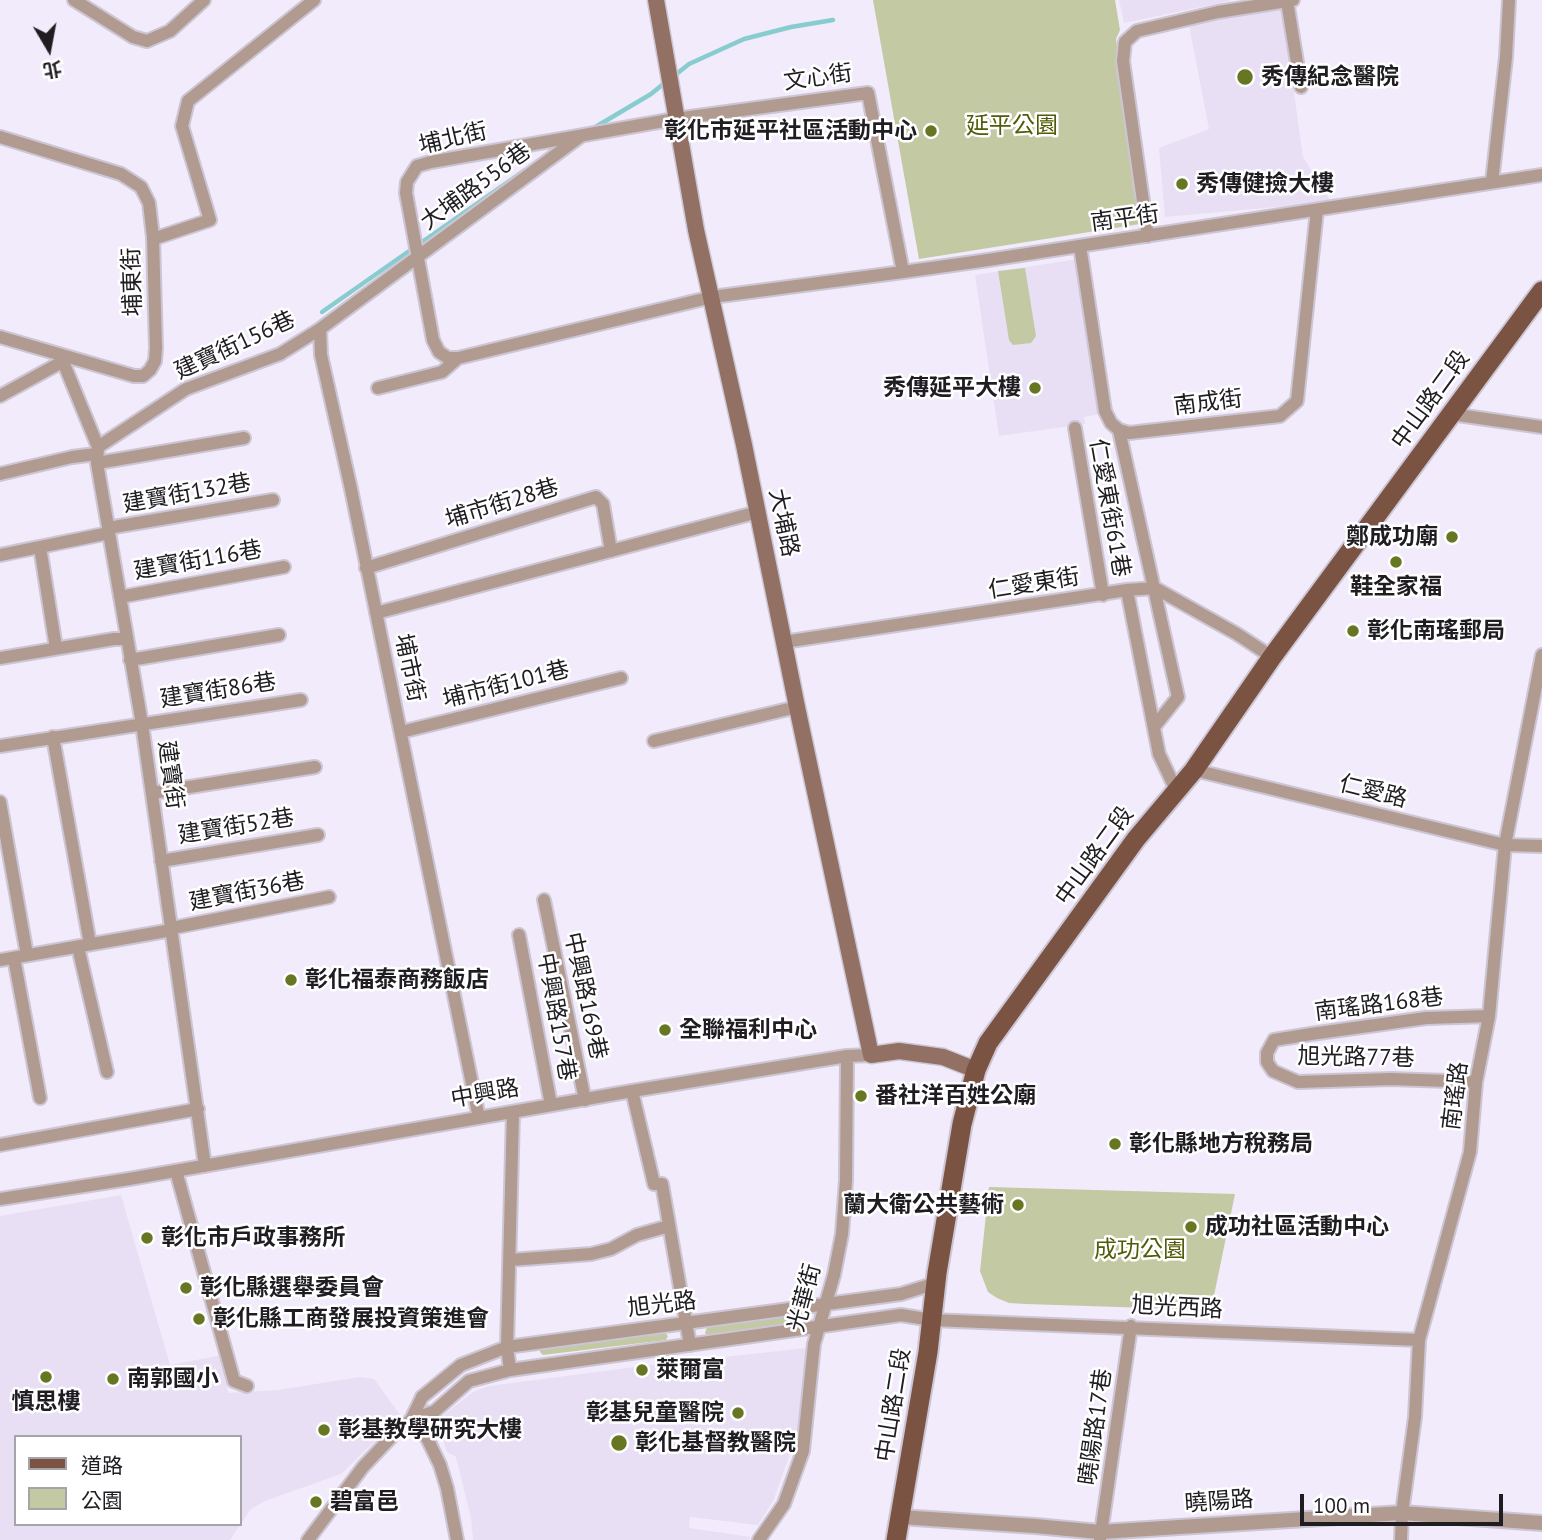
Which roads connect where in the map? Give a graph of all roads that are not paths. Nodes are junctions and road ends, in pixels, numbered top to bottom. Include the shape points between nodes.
1 (74, 0) edge
2 (204, 0) edge
3 (314, 0) edge
4 (656, 0) edge
5 (1509, 0) edge
6 (1290, 1) edge
7 (1301, 87) dead end
8 (675, 119) junction
9 (584, 134) junction
10 (0, 137) edge
11 (1542, 175) edge
12 (1492, 182) junction
13 (1317, 211) junction
14 (1148, 236) junction
15 (153, 239) junction
16 (1080, 246) junction
17 (416, 256) junction
18 (903, 272) junction
19 (1542, 290) edge
20 (712, 297) junction
21 (320, 329) junction
22 (0, 337) edge
23 (458, 359) junction
24 (377, 388) dead end
25 (0, 396) edge
26 (1451, 414) junction
27 (1542, 427) edge
28 (1074, 428) dead end
29 (1119, 430) junction
30 (244, 438) dead end
31 (97, 455) junction
32 (0, 474) edge
33 (274, 500) dead end
34 (758, 512) junction
35 (108, 531) junction
36 (40, 547) junction
37 (611, 551) junction
38 (0, 555) edge
39 (284, 567) dead end
40 (366, 568) junction
41 (1155, 588) junction
42 (1127, 590) junction
43 (1103, 594) junction
44 (120, 597) junction
45 (376, 613) junction
46 (279, 635) dead end
47 (127, 639) junction
48 (784, 642) junction
49 (56, 648) junction
50 (1542, 655) edge
51 (1272, 657) junction
52 (0, 658) edge
53 (130, 660) junction
54 (621, 678) dead end
55 (301, 700) dead end
56 (797, 707) junction
57 (142, 724) junction
58 (1154, 727) junction
59 (401, 732) junction
60 (53, 737) junction
61 (654, 741) dead end
62 (0, 746) edge
63 (315, 767) dead end
64 (1194, 770) junction
65 (1177, 790) junction
66 (152, 793) junction
67 (0, 802) edge
68 (318, 835) dead end
69 (1504, 845) junction
70 (1542, 846) edge
71 (161, 861) junction
72 (329, 897) dead end
73 (544, 900) dead end
74 (172, 929) junction
75 (519, 936) dead end
76 (84, 945) junction
77 (20, 956) junction
78 (0, 960) edge
79 (1489, 1016) junction
80 (1274, 1040) joint
81 (871, 1055) junction
82 (847, 1056) junction
83 (976, 1070) junction
84 (107, 1072) dead end
85 (1476, 1082) junction
86 (632, 1091) junction
87 (40, 1098) dead end
88 (584, 1100) junction
89 (551, 1105) junction
90 (198, 1109) junction
91 (513, 1112) junction
92 (479, 1118) junction
93 (0, 1145) edge
94 (205, 1166) junction
95 (176, 1171) junction
96 (0, 1199) edge
97 (669, 1226) junction
98 (510, 1260) junction
99 (937, 1273) junction
100 (826, 1305) junction
101 (932, 1320) junction
102 (686, 1323) junction
103 (1131, 1326) junction
104 (818, 1328) junction
105 (1419, 1340) junction
106 (690, 1345) junction
107 (506, 1347) junction
108 (510, 1370) junction
109 (247, 1386) dead end
110 (411, 1420) junction
111 (1402, 1513) junction
112 (900, 1517) junction
113 (1542, 1523) edge
114 (1100, 1536) edge
115 (894, 1539) edge
116 (308, 1540) edge
117 (457, 1540) edge
118 (759, 1540) edge
119 (1401, 1540) edge

1 - 2 street via 133,37 148,41 170,31
3 - 15 street via 188,101 182,126 210,220
4 - 8 main road, 大埔路
5 - 12 street
6 - 7 street
6 - 14 street via 1137,31 1125,42 1123,61
8 - 9 street, 大埔路556巷
8 - 18 street, 文心街 via 868,93
8 - 20 main road, 大埔路
9 - 17 street, 大埔路556巷
9 - 17 street, 埔北街 via 417,166 406,194
10 - 15 street, 埔東街 via 134,181 149,203
11 - 12 street, 南平街
12 - 13 street, 南平街
13 - 14 street, 南平街
13 - 29 street, 南成街 via 1297,401 1280,416 1129,433
14 - 16 street, 南平街
15 - 22 street, 埔東街 via 156,348 155,361 143,376
16 - 18 street, 南平街
16 - 29 street via 1105,411
17 - 21 street, 大埔路556巷
17 - 23 street, 埔北街 via 433,340 439,352
18 - 20 street, 南平街
19 - 26 main road, 中山路二段
20 - 23 street
20 - 34 main road, 大埔路
21 - 31 street, 建寶街156巷 via 280,354 186,389
21 - 40 street via 321,355
23 - 24 street via 442,372
25 - 31 street, 建寶街 via 64,364
26 - 27 street
26 - 51 main road, 中山路二段
28 - 43 street, 仁愛東街61巷
29 - 41 street
30 - 31 street
31 - 32 street
31 - 35 street, 建寶街
33 - 35 street, 建寶街132巷
34 - 37 street, 埔市街
34 - 48 main road, 大埔路
35 - 36 street, 建寶街132巷
35 - 44 street, 建寶街
36 - 38 street, 建寶街132巷
36 - 49 street
37 - 40 street, 埔市街28巷 via 603,504 596,497
37 - 45 street, 埔市街
39 - 44 street, 建寶街116巷
40 - 45 street
41 - 42 street, 仁愛東街
41 - 51 street
41 - 58 street via 1178,697
42 - 43 street, 仁愛東街
42 - 58 street
43 - 48 street, 仁愛東街
44 - 47 street, 建寶街
45 - 59 street, 埔市街
46 - 53 street
47 - 49 street
47 - 53 street, 建寶街
48 - 56 main road, 大埔路
49 - 52 street
50 - 69 street, 南瑤路
51 - 64 main road, 中山路二段
53 - 57 street, 建寶街
54 - 59 street, 埔市街101巷
55 - 57 street, 建寶街86巷
56 - 61 street
56 - 81 main road, 大埔路
57 - 60 street, 建寶街86巷
57 - 66 street, 建寶街
58 - 65 street via 1159,754
59 - 92 street, 埔市街
60 - 62 street, 建寶街86巷
60 - 76 street
63 - 66 street
64 - 65 main road, 中山路二段
64 - 69 street, 仁愛路
65 - 83 main road, 中山路二段 via 1136,839 988,1043
66 - 71 street, 建寶街
67 - 77 street
68 - 71 street, 建寶街52巷
69 - 70 street, 仁愛路
69 - 79 street, 南瑤路
71 - 74 street, 建寶街
72 - 74 street, 建寶街36巷
73 - 88 street, 中興路169巷
74 - 76 street, 建寶街36巷
74 - 90 street, 建寶街
75 - 89 street, 中興路157巷
76 - 77 street, 建寶街36巷
76 - 84 street
77 - 78 street, 建寶街36巷
77 - 87 street
79 - 80 street, 南瑤路168巷 via 1426,1018
79 - 85 street, 南瑤路
80 - 85 street, 旭光路77巷 via 1267,1062 1273,1071 1298,1082
81 - 82 street, 中興路
81 - 83 main road, 中興路 via 899,1051 943,1057
82 - 86 street, 中興路
82 - 100 street, 光華街 via 843,1222
83 - 99 main road, 中山路二段 via 962,1124
85 - 105 street, 南瑤路 via 1470,1152
86 - 88 street, 中興路
86 - 97 street via 654,1184 662,1184
88 - 89 street, 中興路
89 - 91 street, 中興路
90 - 93 street
90 - 94 street, 建寶街
91 - 92 street, 中興路
91 - 98 street
92 - 94 street, 中興路
94 - 95 street, 中興路
95 - 96 street, 中興路
95 - 109 street via 234,1381
97 - 98 street via 591,1254
97 - 102 street
98 - 107 street
99 - 100 street, 旭光路 via 930,1285 917,1291
99 - 101 main road, 中山路二段
100 - 102 street, 旭光路
100 - 104 street, 光華街
101 - 103 street, 旭光西路
101 - 104 street, 旭光路 via 901,1315
101 - 112 main road, 中山路二段
102 - 106 street
102 - 107 street, 旭光路
103 - 105 street, 旭光西路
103 - 114 street, 曉陽路17巷
104 - 106 street, 旭光路
104 - 118 street, 光華街 via 803,1451 784,1504
105 - 111 street, 南瑤路 via 1415,1417
106 - 108 street, 旭光路
107 - 108 street
107 - 110 street, 旭光路 via 461,1365 422,1397
108 - 110 street, 旭光路 via 469,1381 435,1411
110 - 116 street, 旭光路 via 363,1467
110 - 117 street via 427,1438 440,1465
111 - 113 street, 曉陽路
111 - 114 street, 曉陽路
111 - 119 street, 南瑤路
112 - 114 street, 曉陽路 via 1035,1525
112 - 115 main road, 中山路二段

